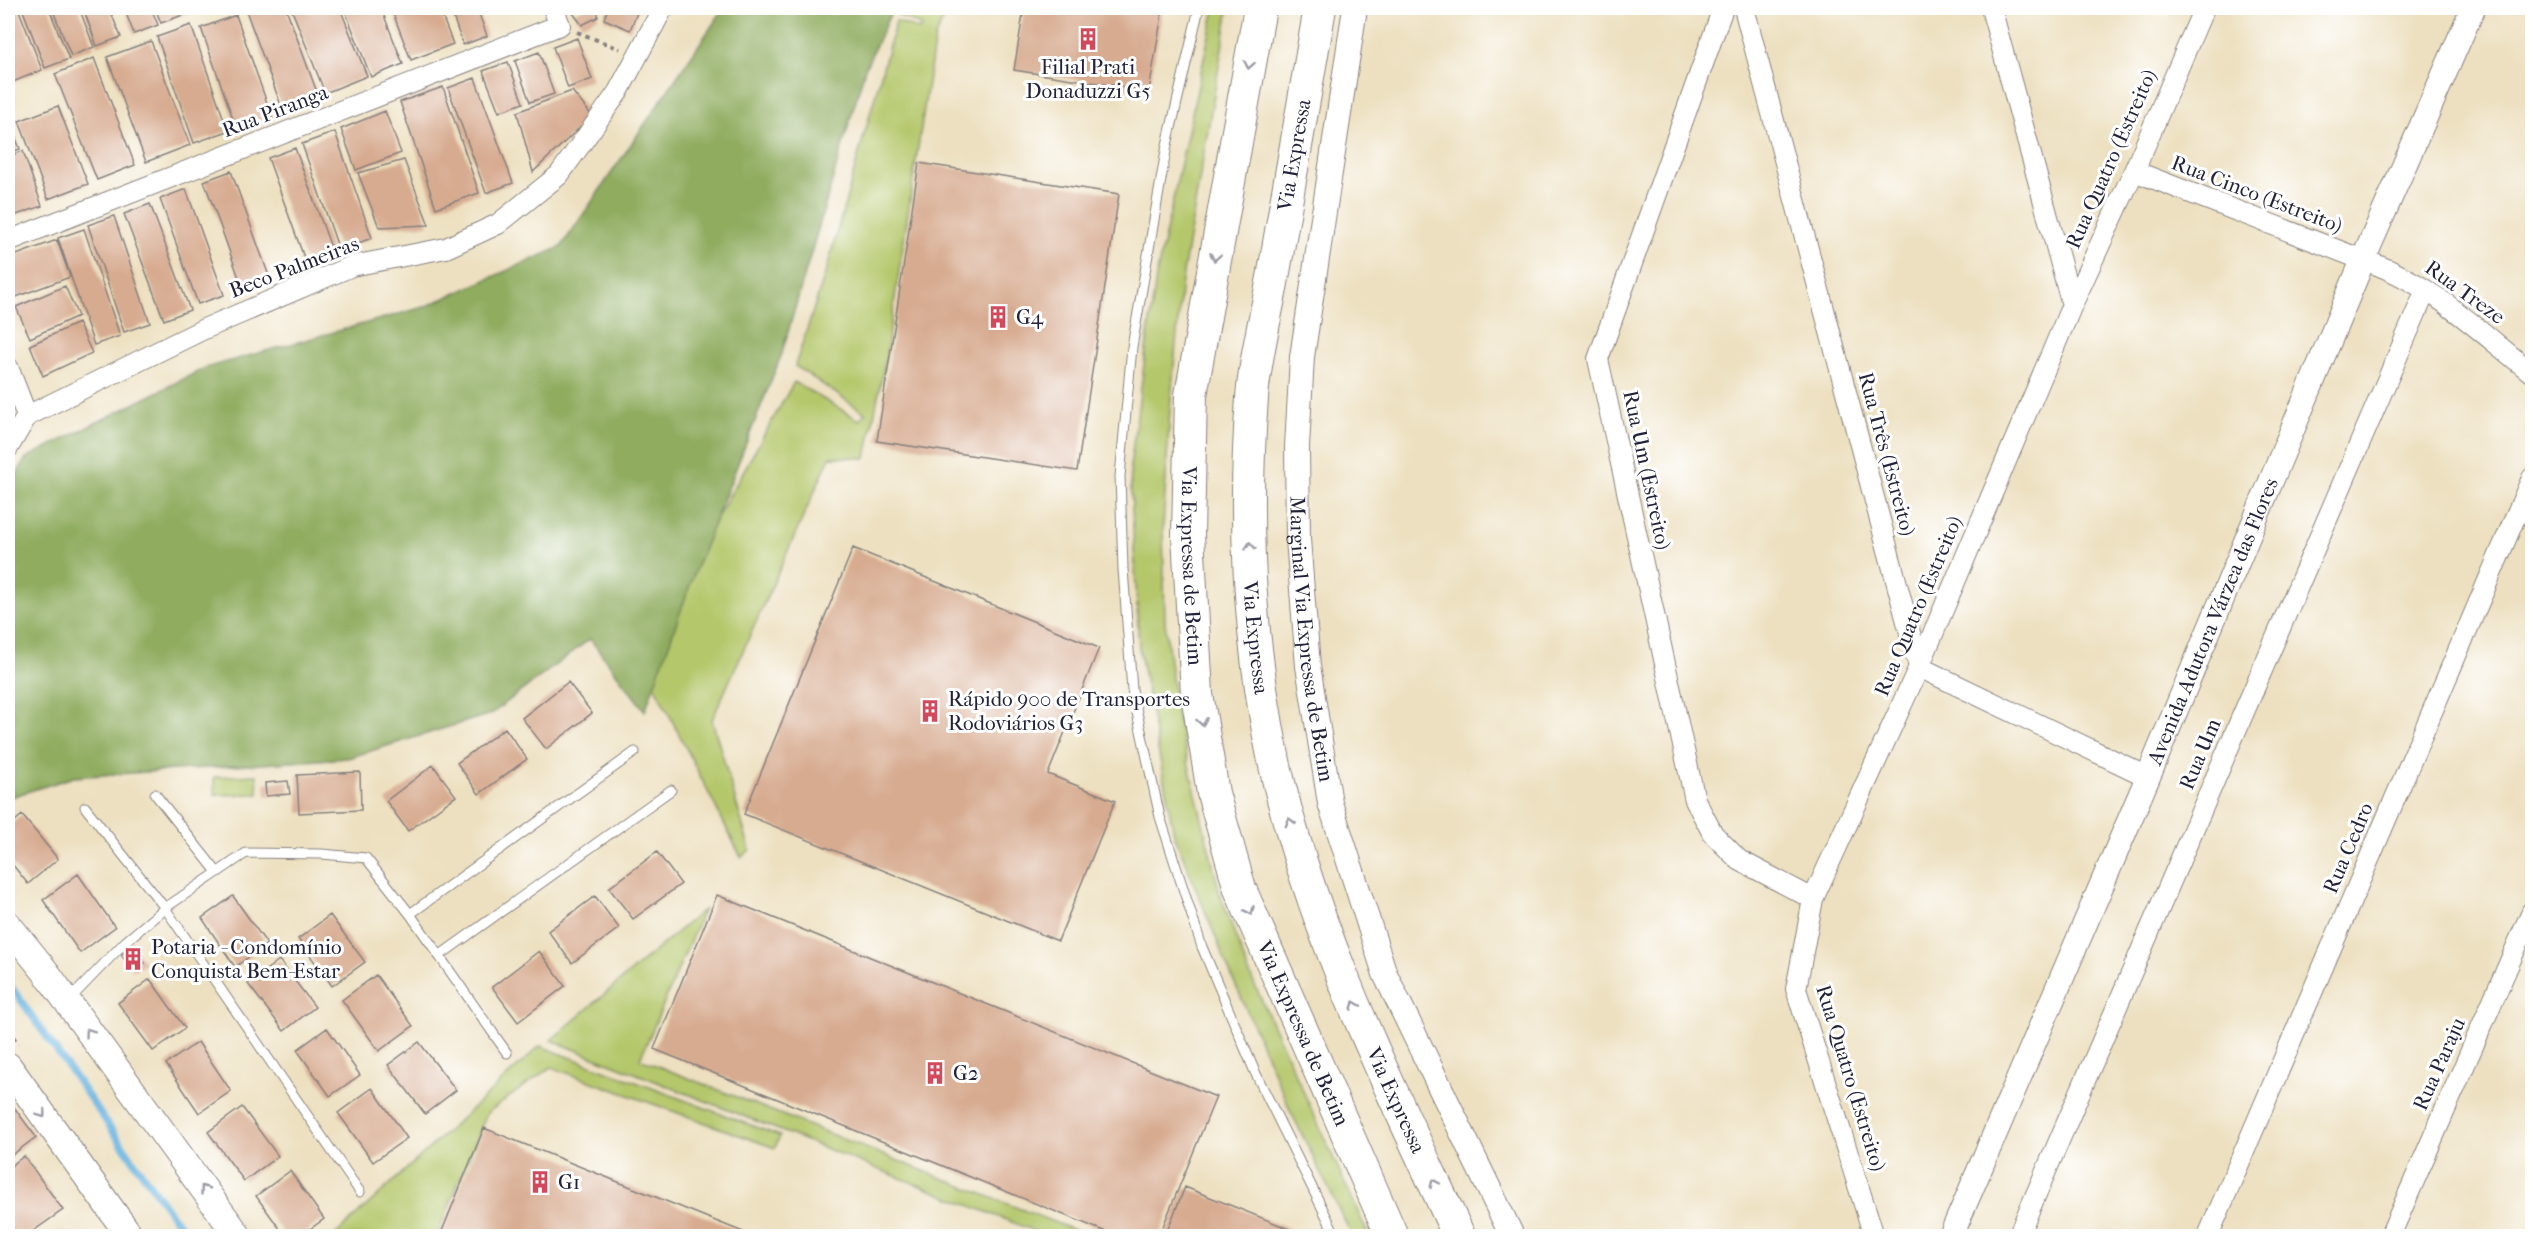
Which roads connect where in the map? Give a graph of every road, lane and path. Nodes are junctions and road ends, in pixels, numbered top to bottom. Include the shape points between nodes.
1 (663, 8) edge
2 (1199, 8) edge
3 (1260, 8) edge
4 (1320, 8) edge
5 (1356, 8) edge
6 (1723, 8) edge
7 (1744, 8) edge
8 (1991, 8) edge
9 (2204, 8) edge
10 (2473, 8) edge
11 (556, 16) edge
12 (637, 56) junction
13 (2133, 171) junction
14 (8, 242) edge
15 (2363, 260) junction
16 (2426, 290) junction
17 (2072, 306) junction
18 (8, 367) edge
19 (2532, 373) edge
20 (27, 416) junction
21 (8, 448) edge
22 (2532, 478) edge
23 (1919, 667) junction
24 (635, 752) dead end
25 (2148, 777) junction
26 (671, 790) dead end
27 (155, 794) dead end
28 (85, 807) dead end
29 (217, 872) junction
30 (1813, 899) junction
31 (165, 909) junction
32 (2532, 911) edge
33 (410, 914) junction
34 (8, 924) edge
35 (439, 956) junction
36 (68, 1002) junction
37 (507, 1053) dead end
38 (8, 1066) edge
39 (360, 1192) dead end
40 (130, 1236) edge
41 (238, 1236) edge
42 (1336, 1236) edge
43 (1392, 1236) edge
44 (1459, 1236) edge
45 (1512, 1236) edge
46 (1874, 1236) edge
47 (1951, 1236) edge
48 (2018, 1236) edge
49 (2208, 1236) edge
50 (2390, 1236) edge

1 - 12 street, Beco Palmeiras
2 - 42 lane via 1167,145 1131,347 1120,476 1132,690 1160,817 1202,947 1255,1072
3 -> 43 highway, Via Expressa de Betim via 1191,394 1188,535 1197,694 1213,793 1240,890
44 -> 4 highway, Via Expressa via 1340,971 1304,868 1274,761 1258,662 1248,521 1252,395
5 - 45 street, Marginal Via Expressa de Betim via 1302,357 1298,504 1308,666 1330,803 1385,974
6 - 30 street, Rua Um (Estreito) via 1598,359 1695,800 1713,834 1739,860
7 - 23 street, Rua Três (Estreito)
8 - 17 street
9 - 13 street, Rua Quatro (Estreito)
10 - 15 street, Avenida Adutora Várzea das Flores
11 - 12 path
11 - 14 street, Rua Piranga
12 - 20 street, Beco Palmeiras via 618,92 559,175 498,224 446,248 352,266 204,329
13 - 15 street, Rua Cinco (Estreito)
13 - 17 street, Rua Quatro (Estreito)
15 - 16 street, Rua Treze via 2387,267
15 - 25 street, Avenida Adutora Várzea das Flores
16 - 19 street, Rua Treze
16 - 48 street, Rua Um
17 - 23 street, Rua Quatro (Estreito)
18 - 20 street
20 - 21 street
22 - 49 street, Rua Cedro
23 - 25 street
23 - 30 street, Rua Quatro (Estreito)
24 - 33 lane
25 - 47 street, Avenida Adutora Várzea das Flores
26 - 35 lane
27 - 29 lane
28 - 31 lane
29 - 31 lane
29 - 33 lane via 246,853 366,858
30 - 46 street, Rua Quatro (Estreito) via 1796,989
31 - 36 lane via 125,942
31 - 39 lane
32 - 50 street, Rua Paraju
33 - 35 lane
34 - 36 main road
35 - 37 lane
41 -> 36 main road
38 -> 40 main road

